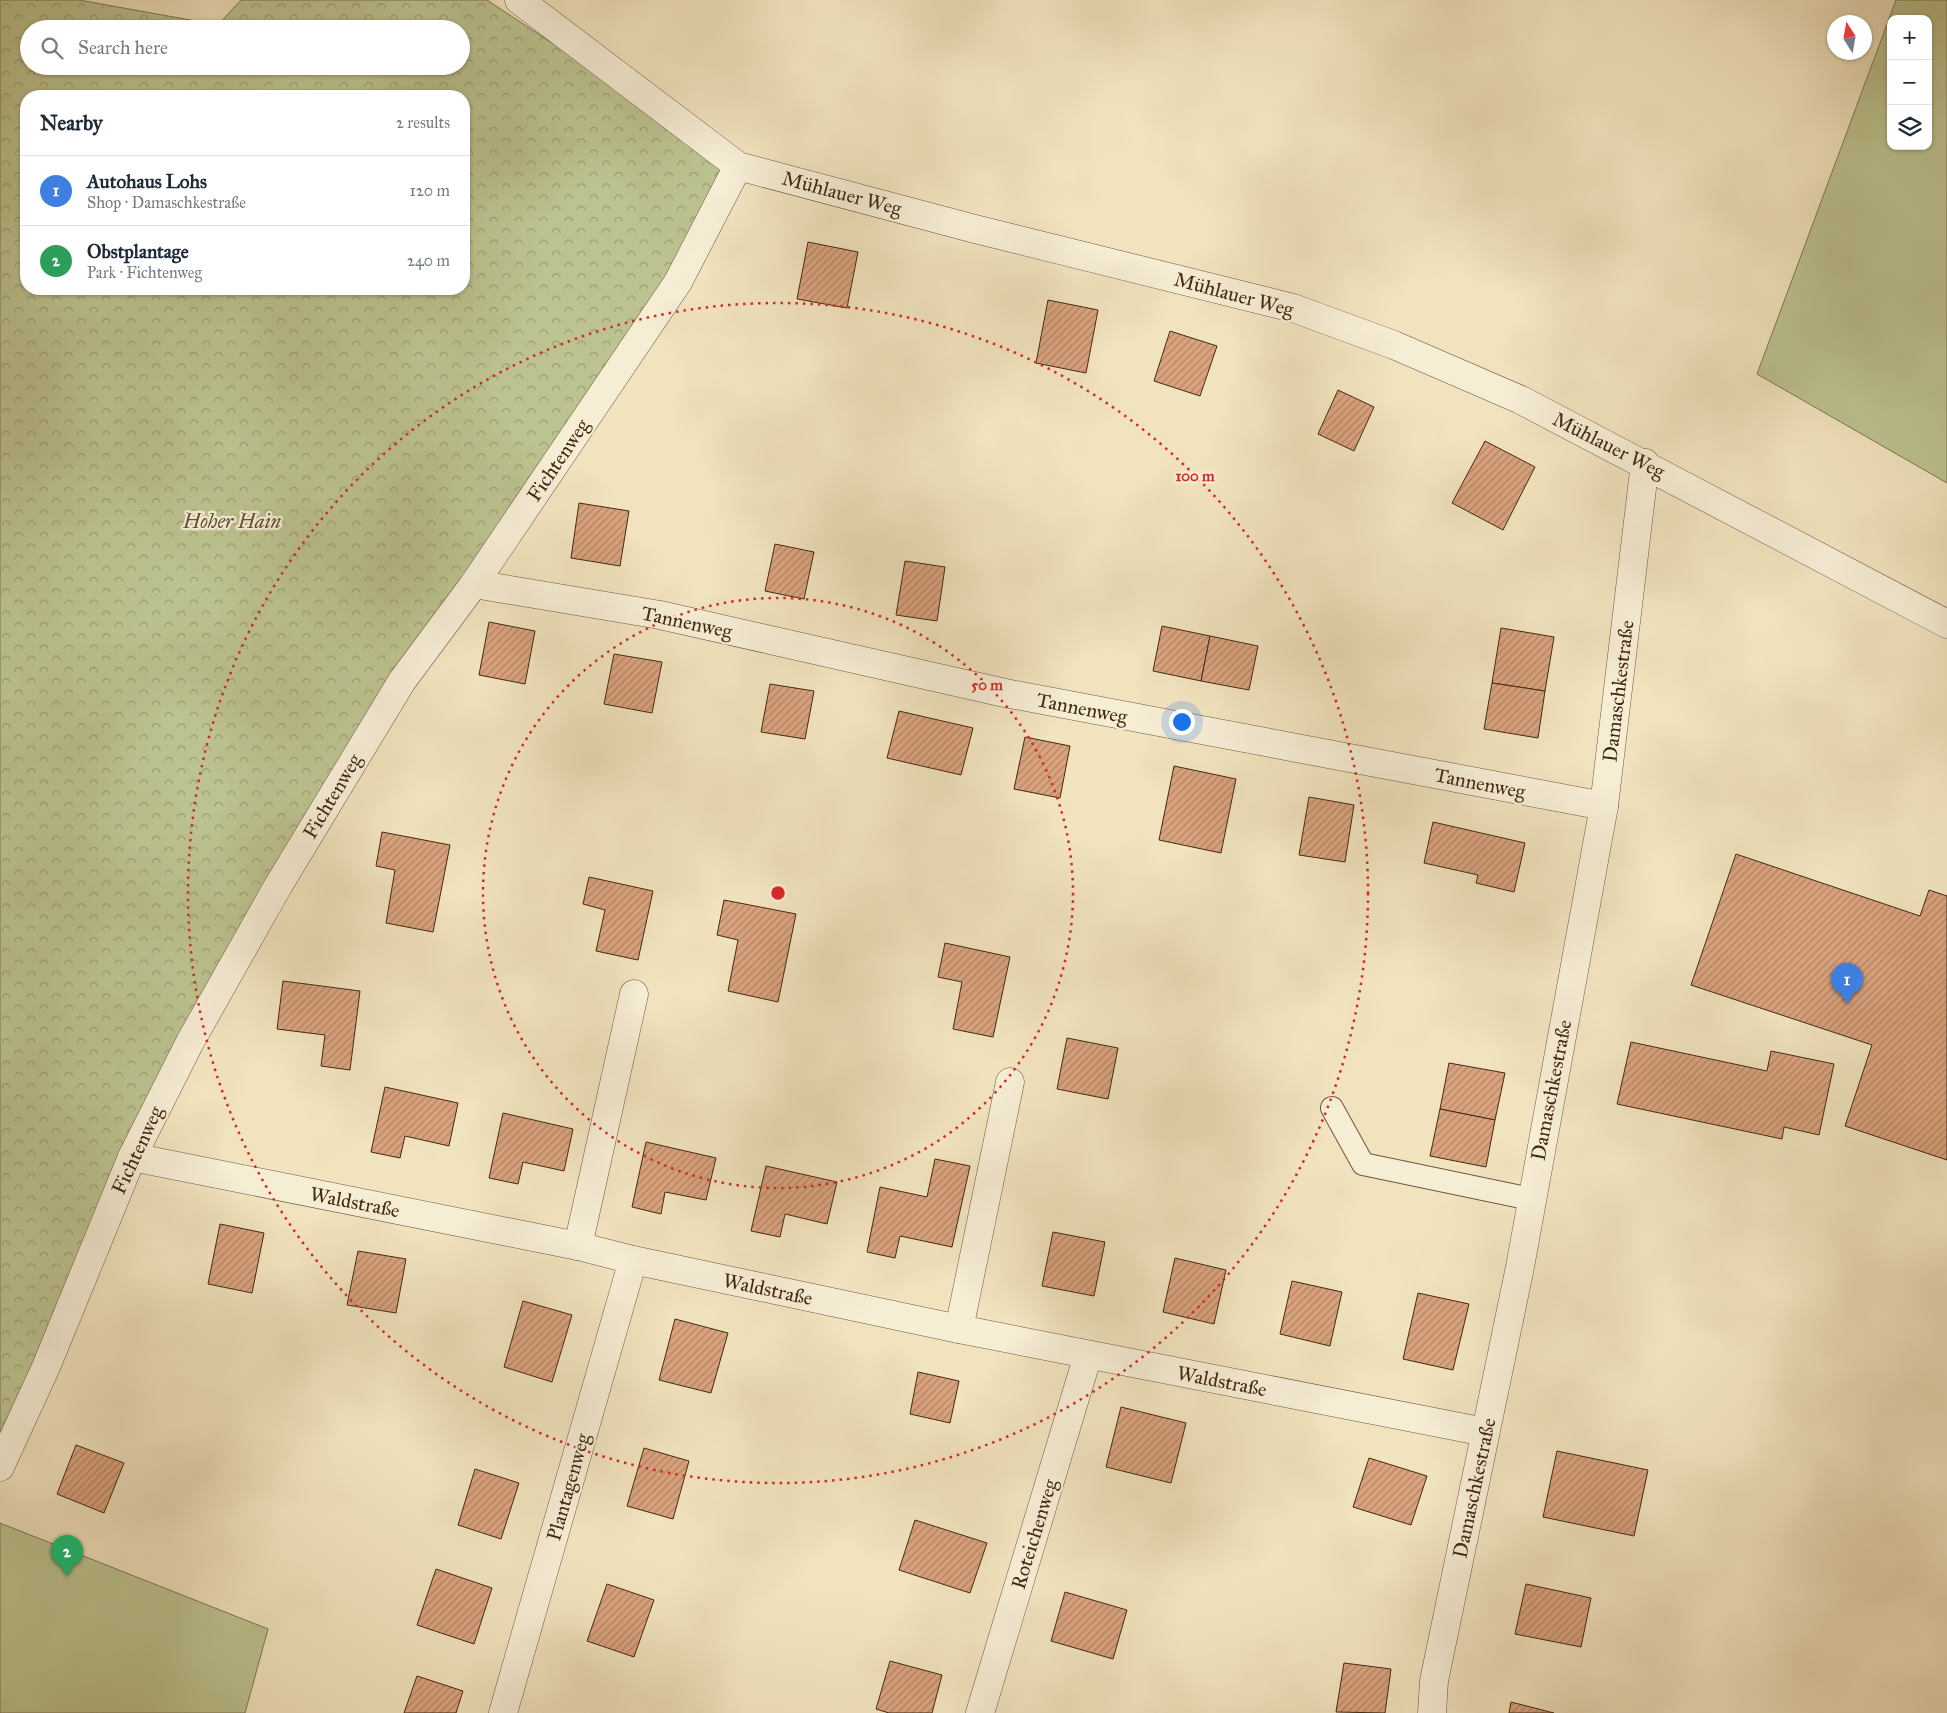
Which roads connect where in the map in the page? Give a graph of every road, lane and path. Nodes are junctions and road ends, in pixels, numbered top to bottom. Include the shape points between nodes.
1 (519, 0) edge
2 (738, 166) junction
3 (1645, 463) junction
4 (474, 584) junction
5 (1947, 624) edge
6 (1604, 806) junction
7 (634, 994) dead end
8 (1010, 1082) dead end
9 (1332, 1108) dead end
10 (132, 1158) junction
11 (1531, 1199) junction
12 (578, 1246) junction
13 (633, 1260) junction
14 (959, 1329) junction
15 (1088, 1355) junction
16 (1485, 1432) junction
17 (0, 1467) edge
18 (503, 1713) edge
19 (980, 1713) edge
20 (1432, 1713) edge

1 - 2 street, Mühlauer Weg
2 - 3 street, Mühlauer Weg via 1293,308 1394,345 1512,396
2 - 4 street, Fichtenweg via 678,282
3 - 5 street, Mühlauer Weg
3 - 6 street, Damaschkestraße
4 - 6 street, Tannenweg via 660,615 1005,693
4 - 10 street, Fichtenweg via 402,681 278,886 190,1042
6 - 11 street, Damaschkestraße
7 - 12 street
8 - 14 street
9 - 11 lane via 1362,1164
10 - 12 street, Waldstraße
10 - 17 street, Fichtenweg via 46,1367
11 - 16 street, Damaschkestraße
12 - 13 street, Waldstraße
13 - 14 street, Waldstraße
13 - 18 street, Plantagenweg
14 - 15 street, Waldstraße
15 - 16 street, Waldstraße
15 - 19 street, Roteichenweg
16 - 20 street, Damaschkestraße via 1434,1681

